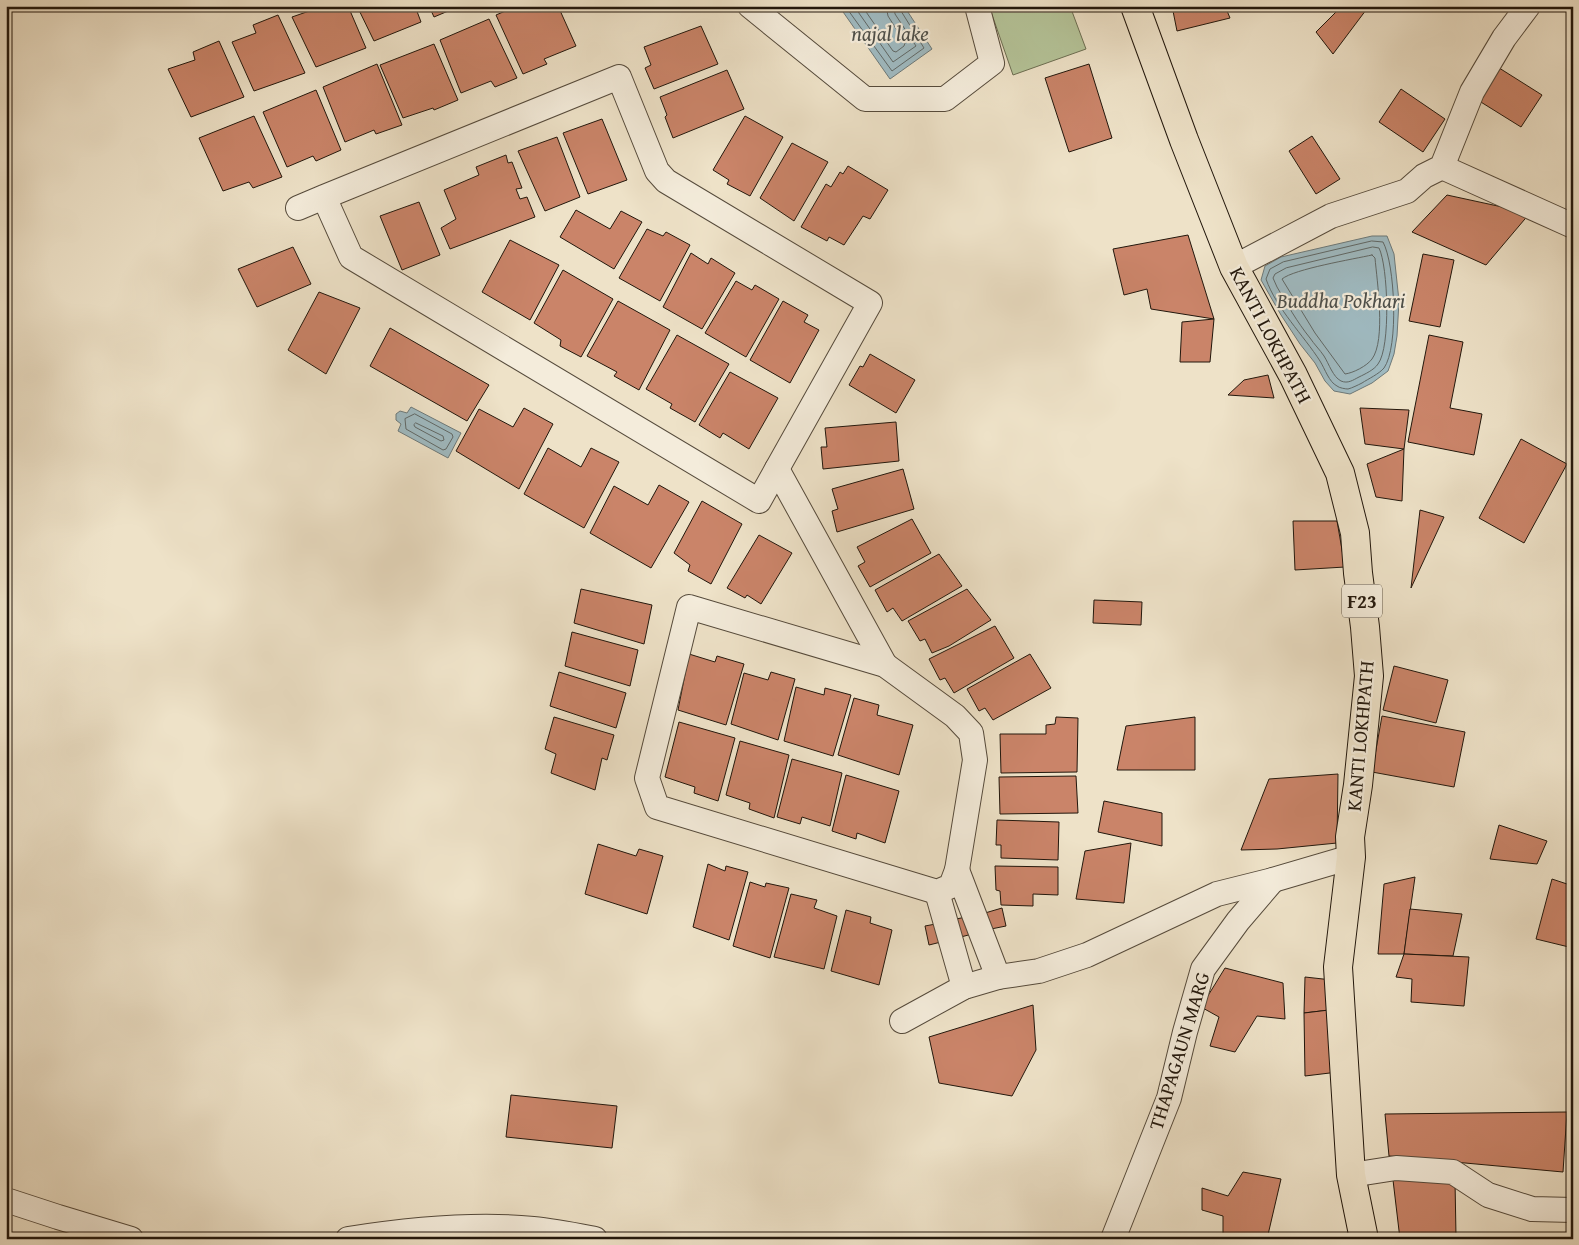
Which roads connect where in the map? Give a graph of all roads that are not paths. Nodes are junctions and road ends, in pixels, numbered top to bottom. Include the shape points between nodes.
1 (750, 6) edge
2 (978, 6) edge
3 (1135, 6) edge
4 (1528, 6) edge
5 (1442, 167) junction
6 (324, 197) junction
7 (298, 208) dead end
8 (1573, 226) edge
9 (1234, 267) junction
10 (777, 469) junction
11 (886, 665) junction
12 (1351, 857) junction
13 (957, 870) junction
14 (1273, 880) junction
15 (937, 892) junction
16 (998, 977) junction
17 (964, 987) junction
18 (902, 1021) dead end
19 (1351, 1176) junction
20 (6, 1200) edge
21 (1573, 1210) edge
22 (130, 1239) edge
23 (348, 1239) edge
24 (594, 1239) edge
25 (1113, 1239) edge
26 (1364, 1239) edge

1 - 2 street via 865,98 945,100 992,63
3 - 9 main road, KANTI LOKHPATH / F23
4 - 5 street via 1504,38 1472,92
5 - 8 street
5 - 9 street via 1424,176 1407,192 1331,216
6 - 7 street
6 - 10 street via 351,257 759,500
6 - 10 street via 619,77 657,171 666,181 870,303
9 - 12 main road, KANTI LOKHPATH / F23 via 1293,375 1340,473 1355,533 1369,676 1350,837
10 - 11 street
11 - 13 street via 955,716 971,733 975,760
11 - 15 street via 689,607 647,778 656,807
12 - 14 street
12 - 19 main road, KANTI LOKHPATH / F23 via 1338,967
13 - 15 street via 951,886
13 - 16 street
14 - 16 street via 1217,894 1087,954 1039,971
14 - 25 street, THAPAGAUN MARG via 1203,969 1169,1098
15 - 17 street
16 - 17 street
17 - 18 street
19 - 21 street via 1396,1168 1453,1172 1488,1195 1532,1209
19 - 26 main road, KANTI LOKHPATH / F23
20 - 22 street
23 - 24 street via 435,1229 477,1228 532,1229

